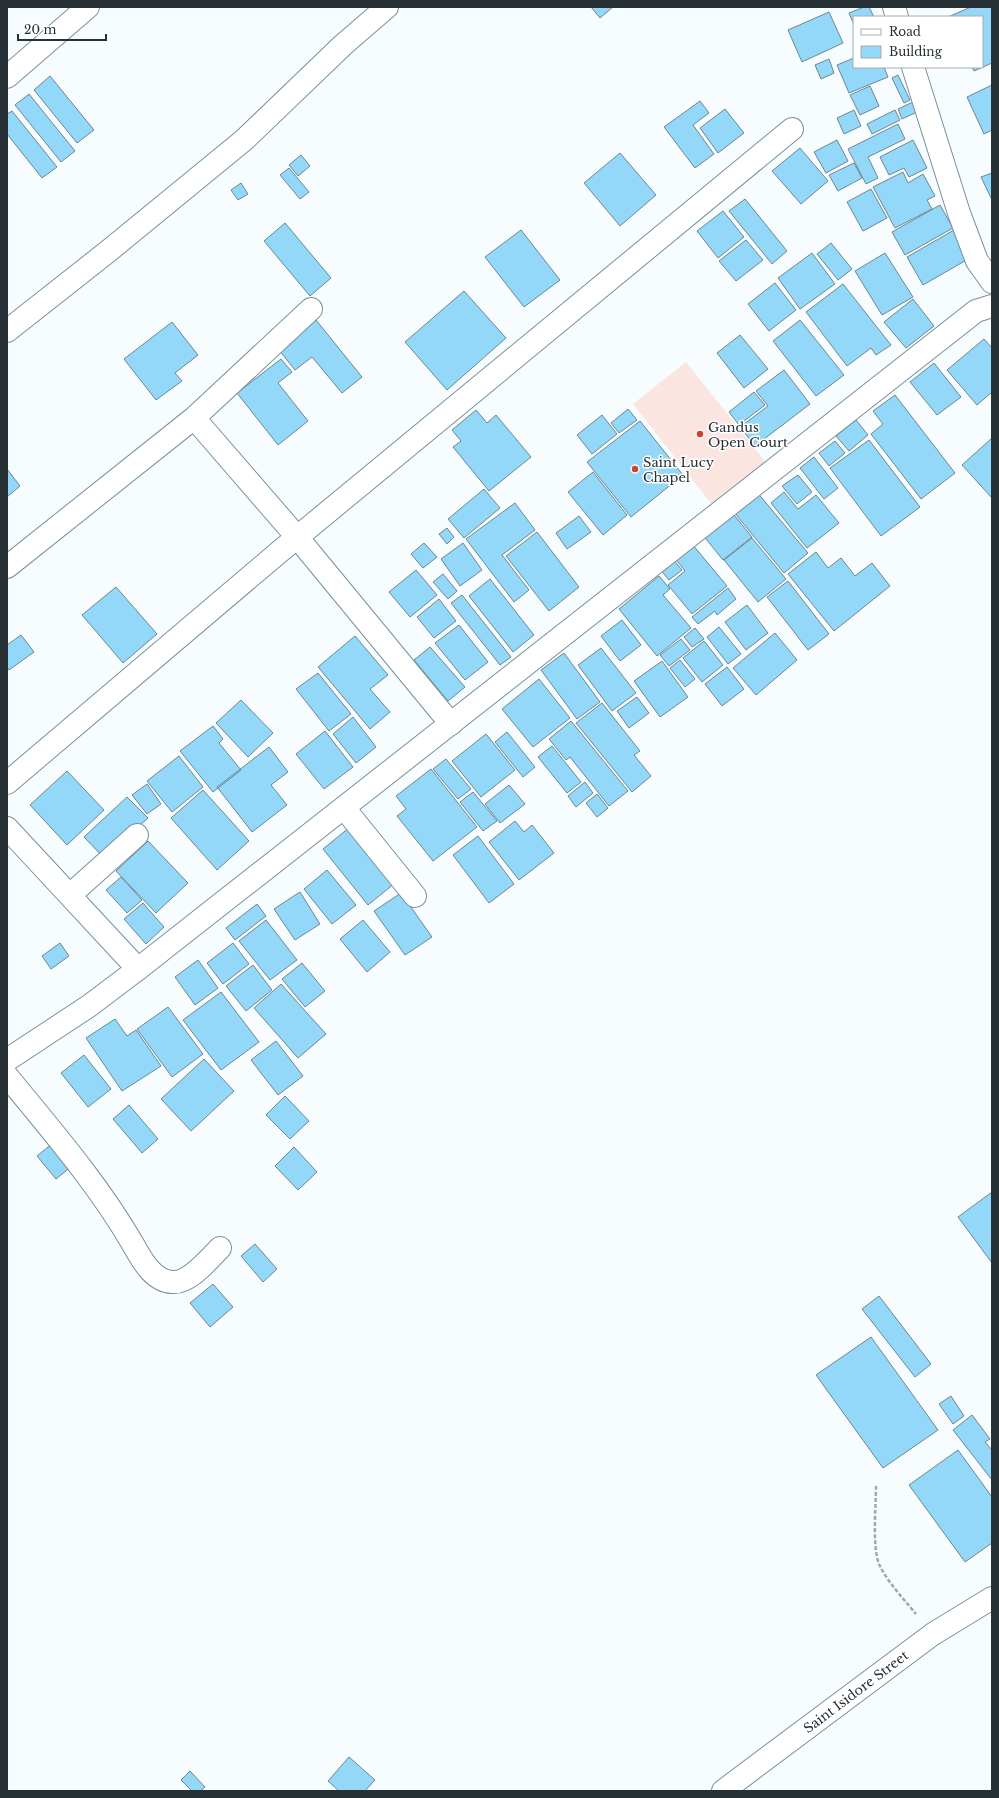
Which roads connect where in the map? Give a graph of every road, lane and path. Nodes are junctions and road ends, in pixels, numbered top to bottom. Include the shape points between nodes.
1 (88, 7) edge
2 (387, 7) edge
3 (913, 68) edge
4 (7, 77) edge
5 (792, 129) dead end
6 (992, 282) edge
7 (992, 306) edge
8 (311, 309) dead end
9 (7, 331) edge
10 (194, 418) junction
11 (297, 537) junction
12 (7, 568) edge
13 (451, 724) junction
14 (7, 783) edge
15 (344, 808) junction
16 (7, 828) edge
17 (137, 835) dead end
18 (70, 895) junction
19 (415, 896) dead end
20 (138, 969) junction
21 (7, 1060) edge
22 (7, 1076) edge
23 (220, 1248) dead end
24 (876, 1486) dead end
25 (992, 1598) edge
26 (933, 1634) junction
27 (723, 1791) edge

1 - 4 street
2 - 9 street via 343,45 244,140
3 - 6 street via 959,213 977,261
5 - 11 street
7 - 13 street via 976,311
8 - 10 street
10 - 11 street
10 - 12 street
11 - 13 street
11 - 14 street
13 - 15 street
15 - 19 street
15 - 20 street
16 - 18 street
17 - 18 street
18 - 20 street
20 - 21 street via 89,1006
22 - 23 street via 97,1189 141,1258 157,1278 172,1283 187,1278
24 - 26 path via 876,1547 879,1563 889,1581
25 - 26 street, Saint Isidore Street
26 - 27 street, Saint Isidore Street

